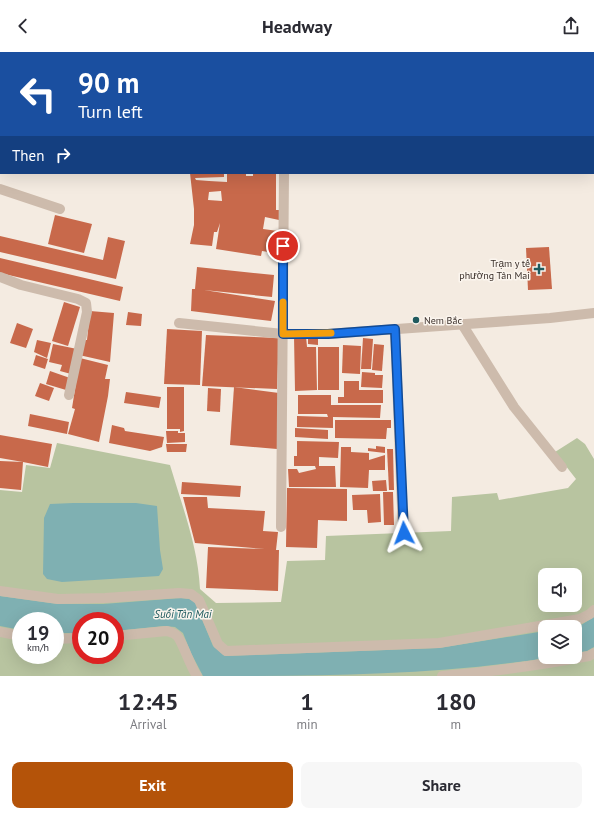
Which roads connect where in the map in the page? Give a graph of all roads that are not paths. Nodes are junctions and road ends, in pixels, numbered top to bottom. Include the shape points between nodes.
1 (284, 174) edge
2 (0, 189) edge
3 (60, 210) dead end
4 (0, 277) edge
5 (594, 313) edge
6 (179, 323) dead end
7 (462, 324) junction
8 (395, 329) junction
9 (283, 334) junction
10 (69, 396) dead end
11 (562, 467) dead end
12 (281, 527) dead end
13 (404, 533) dead end
14 (0, 591) edge
15 (594, 610) edge
16 (0, 632) edge
17 (12, 634) edge
18 (124, 635) edge
19 (594, 653) edge
20 (197, 676) edge
21 (442, 676) edge

1 - 9 street
2 - 3 street
4 - 10 street via 86,303 87,312
5 - 7 street
6 - 9 street
7 - 8 street
7 - 11 street via 514,407
8 - 9 street via 328,334
8 - 13 street
9 - 12 street
14 - 15 street via 58,599 191,594 199,600 218,644 226,651 439,643 580,619
16 - 17 street
18 - 20 street via 167,631 173,633 178,636
19 - 21 street via 541,664

